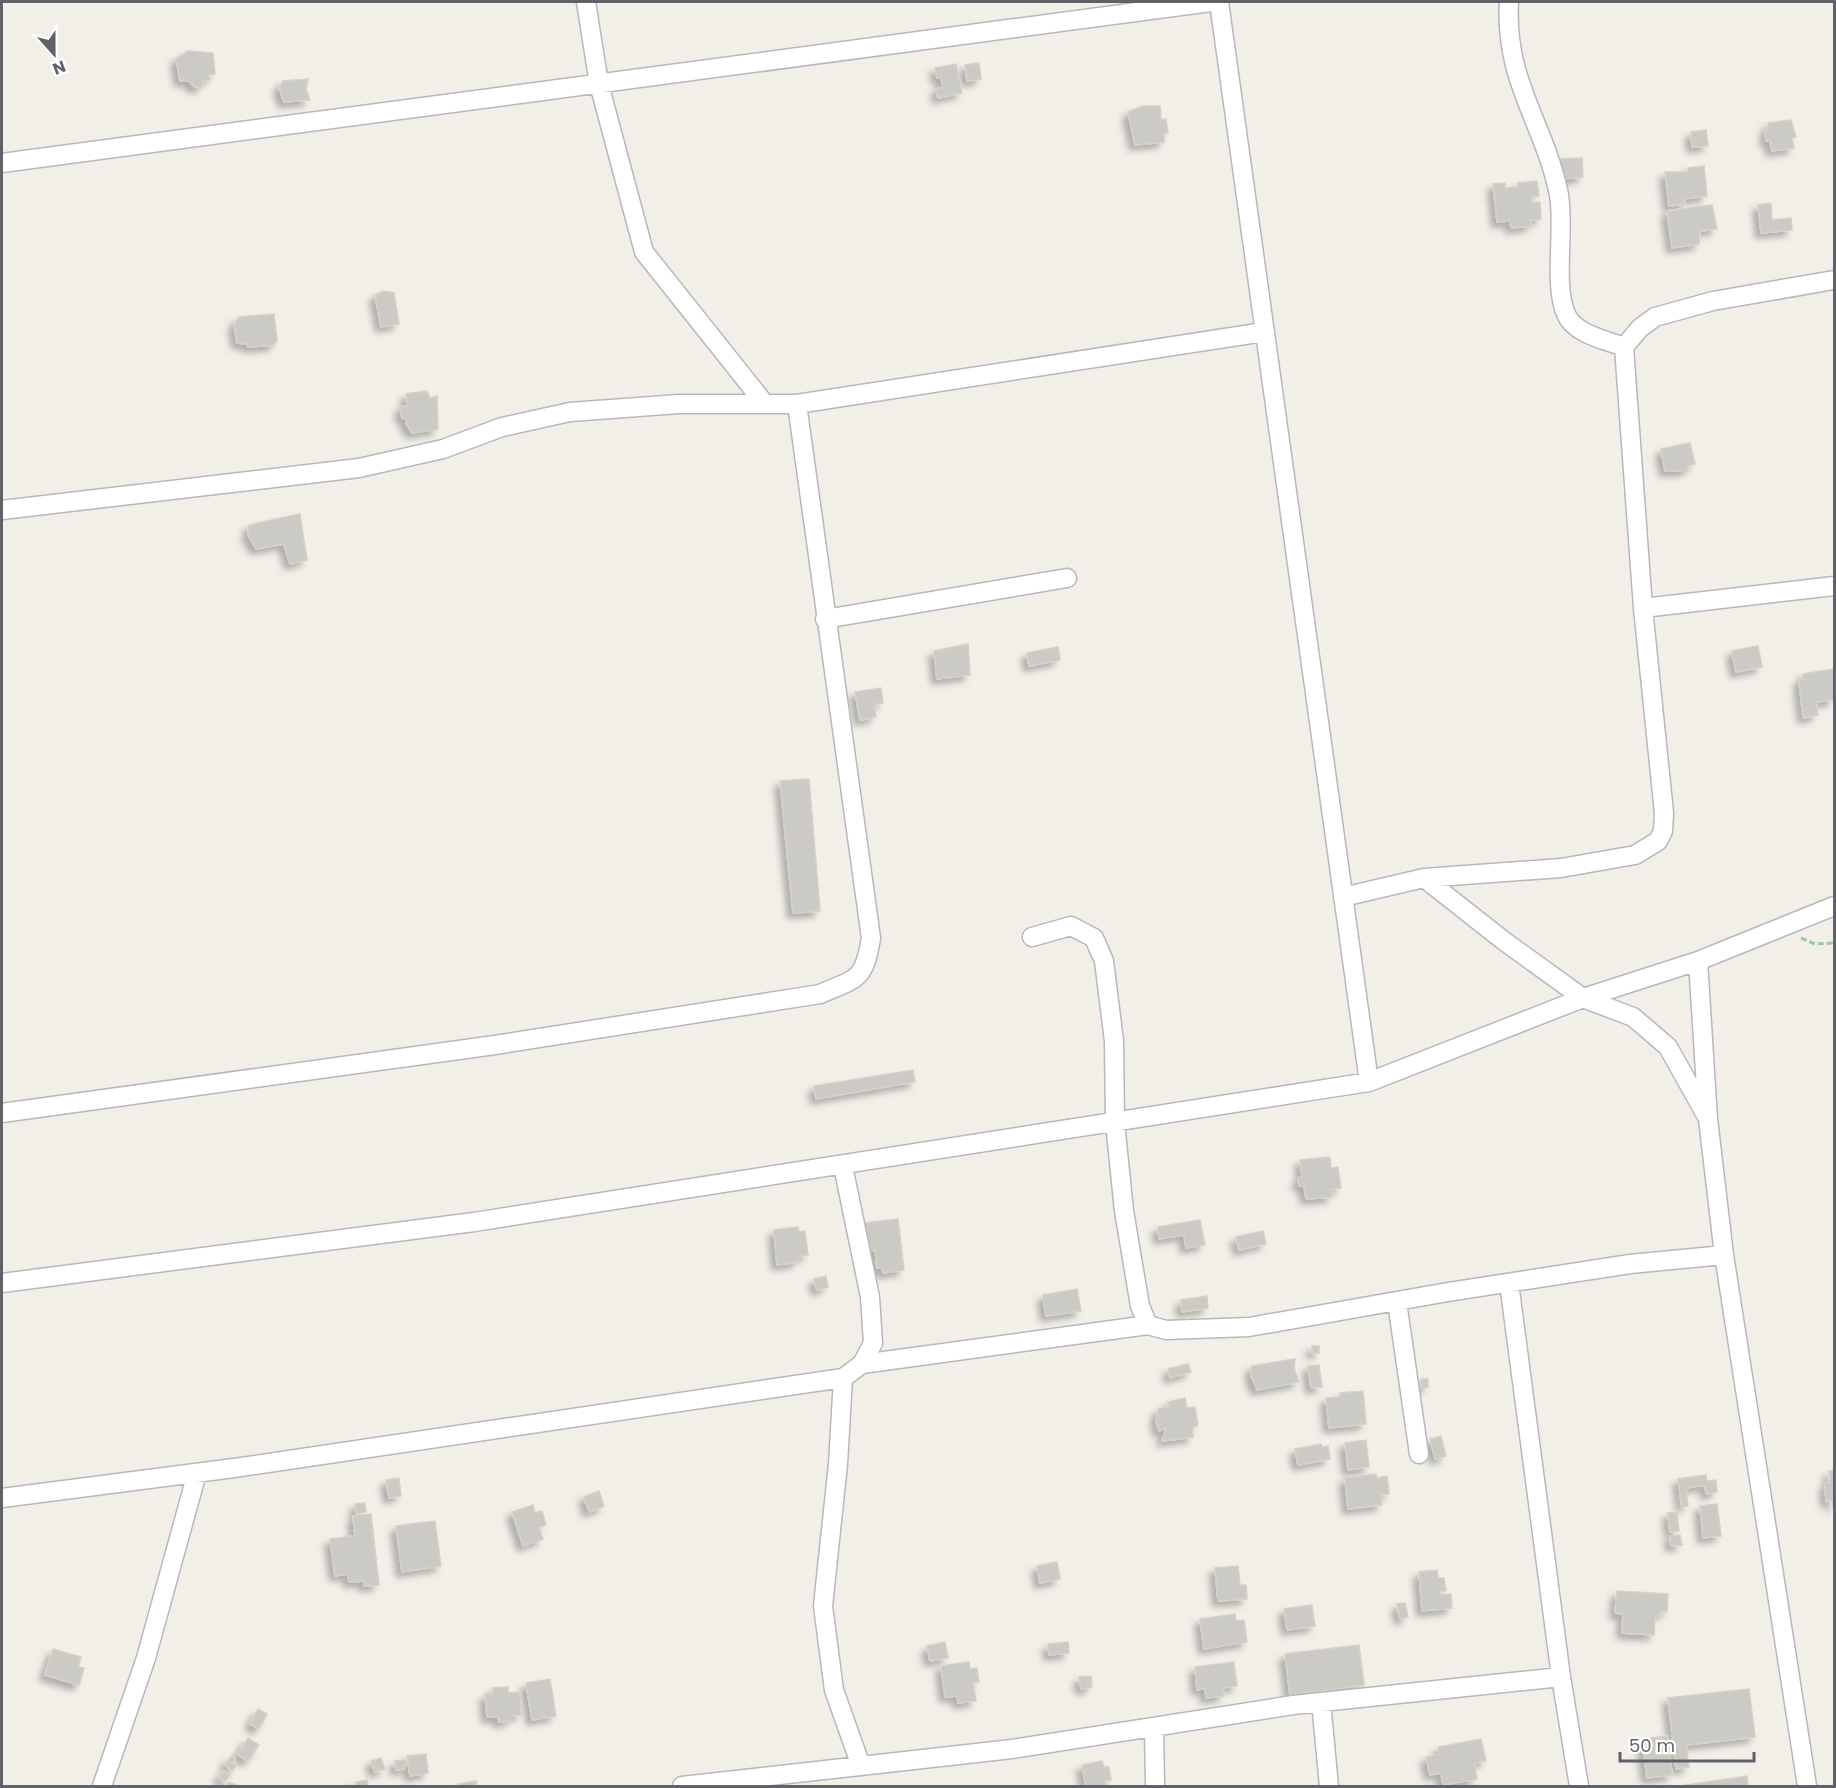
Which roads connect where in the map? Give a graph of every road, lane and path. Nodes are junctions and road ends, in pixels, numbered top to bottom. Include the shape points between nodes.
1 (586, 2) edge
2 (1211, 2) edge
3 (1219, 2) edge
4 (1509, 2) edge
5 (599, 84) junction
6 (2, 164) edge
7 (1834, 280) edge
8 (1264, 332) junction
9 (1624, 347) junction
10 (765, 404) junction
11 (797, 404) junction
12 (2, 510) edge
13 (1067, 578) dead end
14 (1834, 586) edge
15 (1643, 608) junction
16 (825, 619) junction
17 (1424, 878) junction
18 (1343, 897) junction
19 (1834, 906) edge
20 (1032, 937) dead end
21 (1698, 961) junction
22 (1583, 998) junction
23 (1369, 1082) junction
24 (2, 1113) edge
25 (1708, 1119) junction
26 (1115, 1123) junction
27 (843, 1166) junction
28 (1724, 1255) junction
29 (1509, 1282) junction
30 (2, 1283) edge
31 (1397, 1302) junction
32 (1148, 1325) junction
33 (862, 1364) junction
34 (843, 1377) junction
35 (1419, 1454) dead end
36 (196, 1473) junction
37 (2, 1498) edge
38 (1561, 1677) junction
39 (1321, 1702) junction
40 (1154, 1727) junction
41 (861, 1766) junction
42 (102, 1786) edge
43 (682, 1786) edge
44 (1155, 1786) edge
45 (1329, 1786) edge
46 (1579, 1786) edge
47 (1807, 1786) edge

1 - 5 street
2 - 5 street
3 - 8 street
4 - 9 street via 1508,27 1516,74 1559,195 1566,315 1580,330
5 - 6 street
5 - 10 street via 644,252
7 - 9 street via 1713,301 1655,317
8 - 11 street
8 - 18 street
9 - 15 street
10 - 11 street
10 - 12 street via 679,404 570,412 358,468
11 - 16 street
13 - 16 street
14 - 15 street
15 - 17 street via 1664,813 1658,841 1635,855 1561,868
16 - 24 street via 871,938 867,965 856,979 820,994 553,1036
17 - 18 street
17 - 22 street
18 - 23 street
19 - 21 street
20 - 26 street via 1071,927 1094,938 1104,961 1114,1041
21 - 22 street
21 - 25 street
22 - 23 street
22 - 25 street via 1633,1017 1668,1047
23 - 26 street
25 - 28 street
26 - 27 street
26 - 32 street via 1124,1211 1140,1306
27 - 30 street via 474,1222
27 - 33 street via 870,1297 873,1343
28 - 29 street
28 - 47 street
29 - 31 street
29 - 38 street
31 - 32 street via 1249,1327 1166,1330
31 - 35 street
32 - 33 street
33 - 34 street
34 - 36 street
34 - 41 street via 823,1606 834,1690
36 - 37 street
36 - 42 street via 147,1658
38 - 39 street
38 - 46 street
39 - 40 street
39 - 45 street
40 - 41 street
40 - 44 street
41 - 43 street

